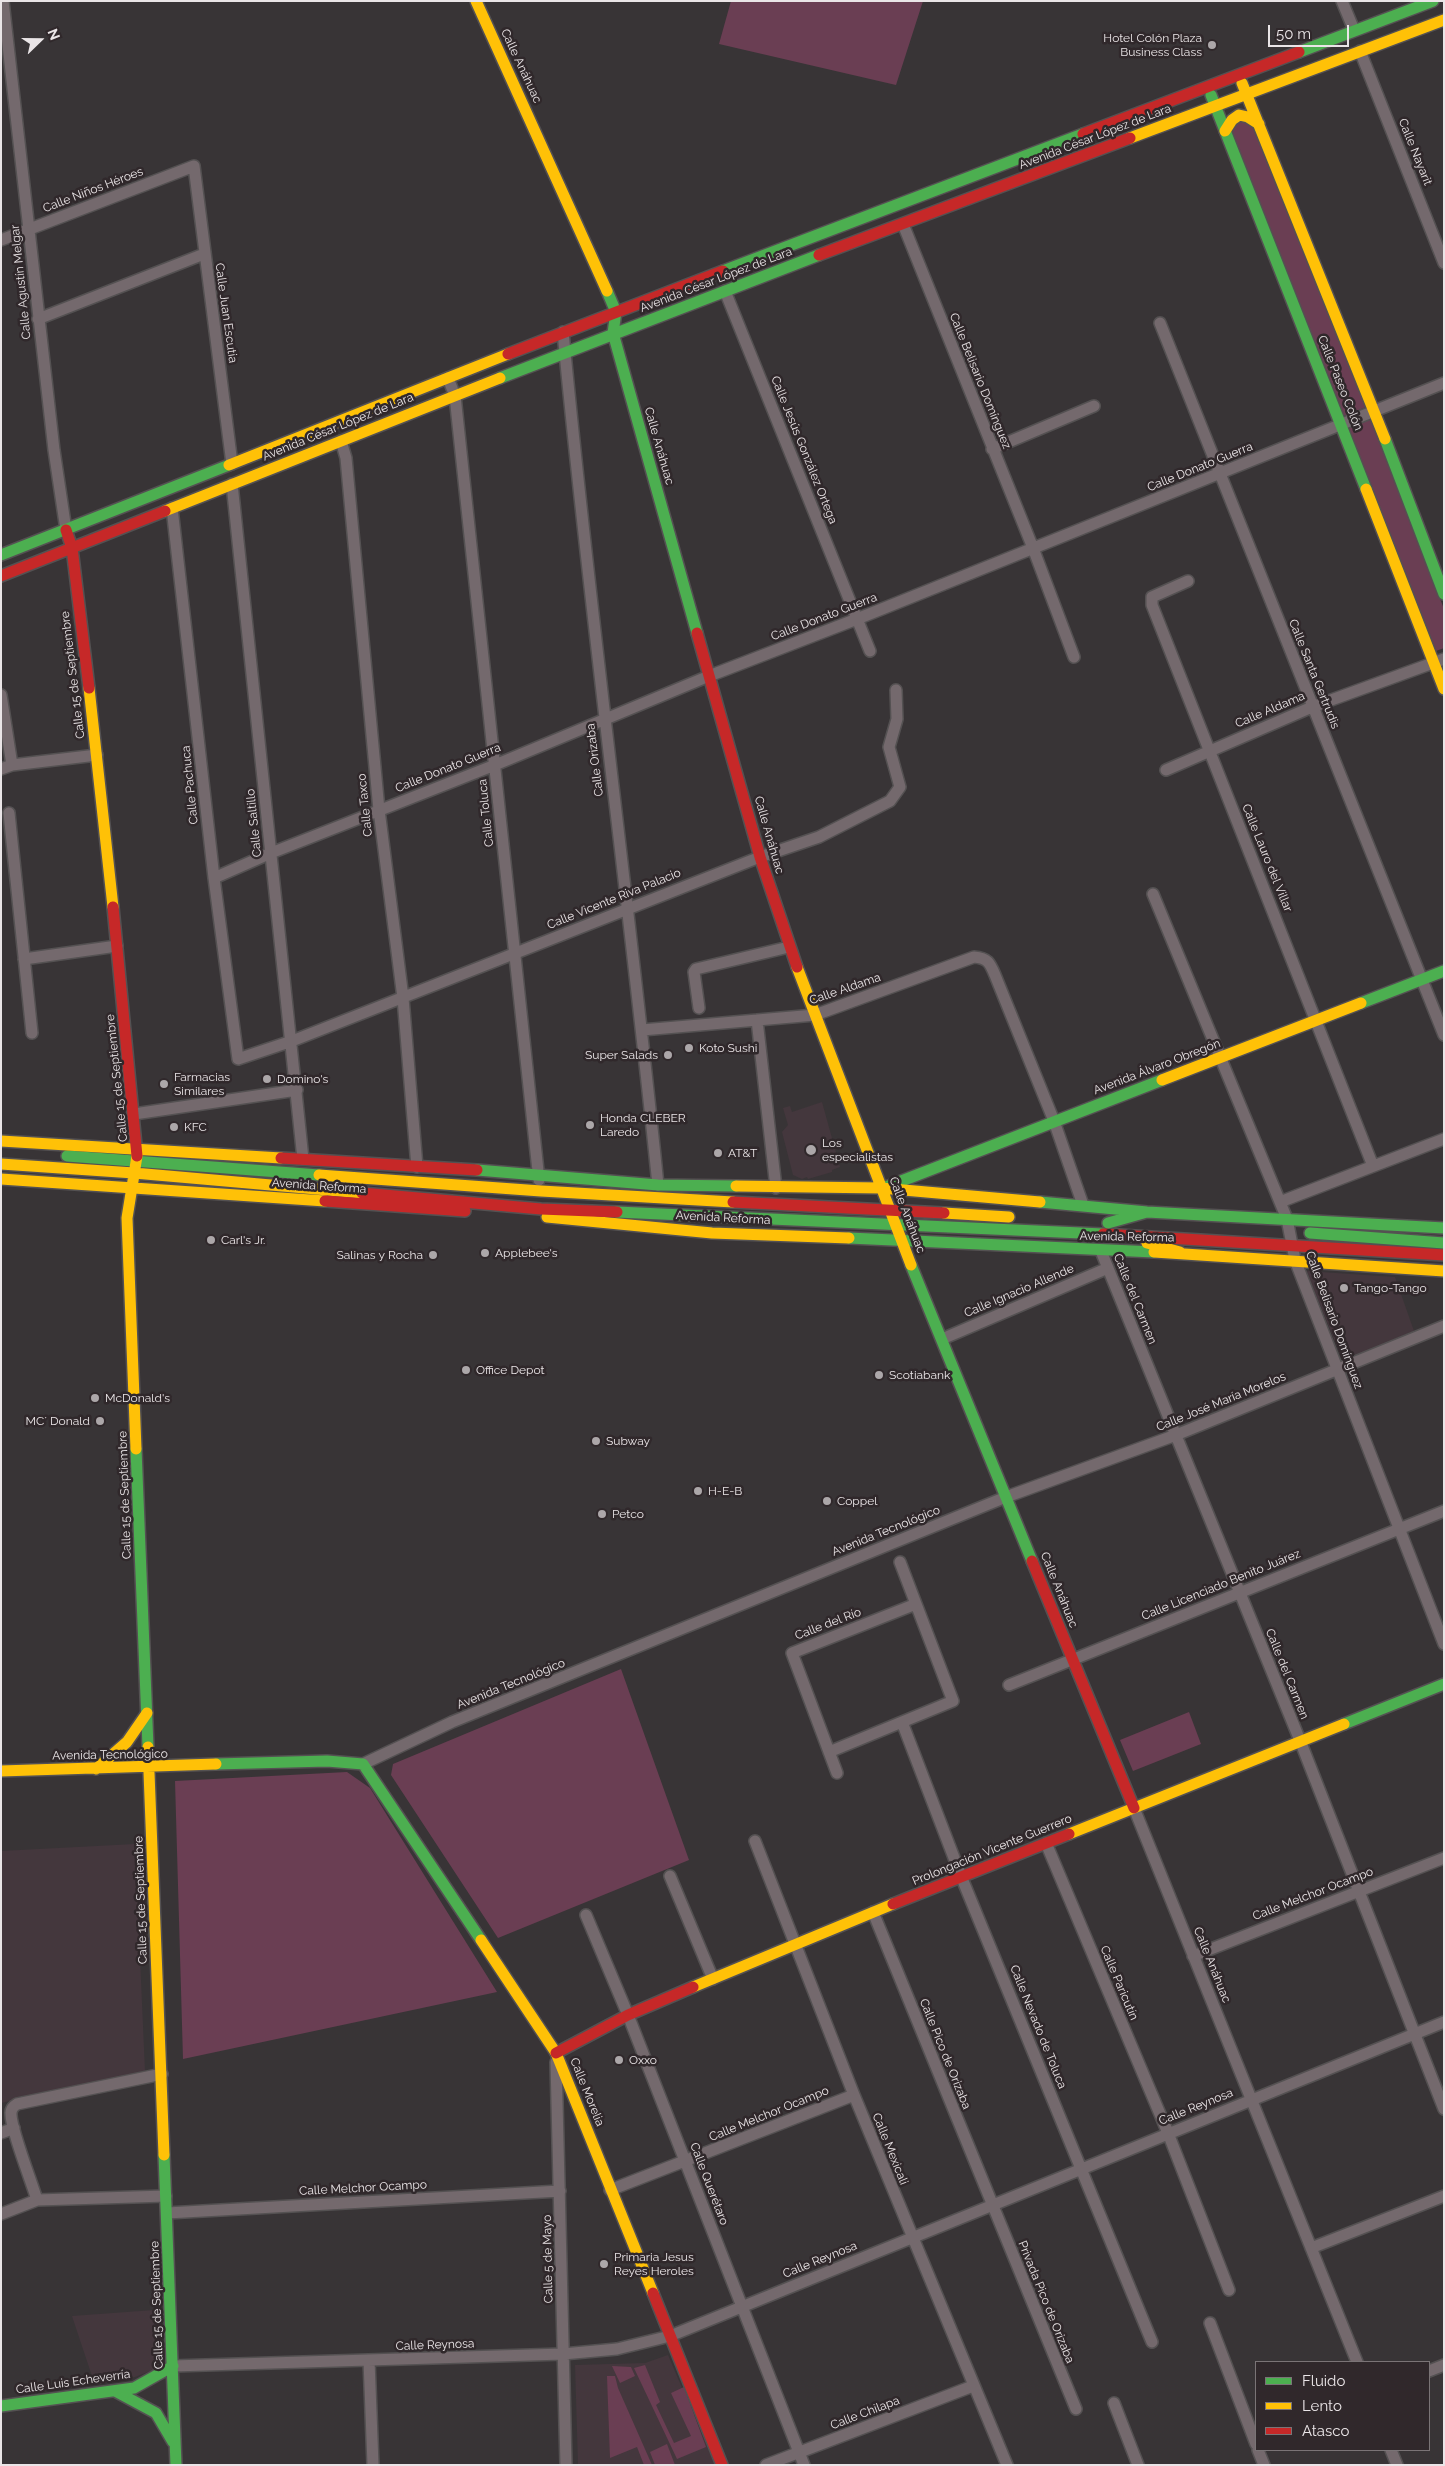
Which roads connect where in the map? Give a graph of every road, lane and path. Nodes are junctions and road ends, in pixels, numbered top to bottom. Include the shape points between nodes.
1 (3, 1) edge
2 (476, 1) edge
3 (1342, 1) edge
4 (1433, 1) edge
5 (1439, 1) edge
6 (1444, 6) edge
7 (1444, 20) edge
8 (1354, 30) junction
9 (1360, 51) junction
10 (1239, 76) junction
11 (1208, 88) junction
12 (1247, 94) junction
13 (1215, 107) junction
14 (1259, 124) junction
15 (1225, 131) junction
16 (194, 166) joint
17 (903, 224) junction
18 (29, 229) junction
19 (1, 240) edge
20 (204, 254) junction
21 (1444, 262) edge
22 (725, 291) junction
23 (616, 312) junction
24 (38, 319) junction
25 (1160, 324) dead end
26 (564, 332) junction
27 (613, 333) junction
28 (565, 352) junction
29 (448, 378) junction
30 (1444, 383) edge
31 (455, 396) junction
32 (1094, 406) dead end
33 (1374, 412) junction
34 (1342, 425) junction
35 (341, 441) junction
36 (992, 449) junction
37 (232, 464) junction
38 (1220, 473) junction
39 (232, 484) junction
40 (172, 508) junction
41 (66, 530) junction
42 (72, 548) junction
43 (1033, 548) junction
44 (1, 555) edge
45 (1, 576) edge
46 (1188, 581) dead end
47 (1444, 594) edge
48 (857, 619) junction
49 (870, 651) dead end
50 (1074, 658) dead end
51 (1438, 661) edge
52 (709, 676) junction
53 (1444, 689) edge
54 (896, 690) dead end
55 (1, 695) edge
56 (1312, 707) junction
57 (604, 719) junction
58 (1209, 752) junction
59 (97, 755) junction
60 (495, 765) junction
61 (6, 767) edge
62 (1166, 770) dead end
63 (379, 810) junction
64 (9, 813) dead end
65 (270, 853) junction
66 (760, 857) junction
67 (214, 878) junction
68 (1153, 894) dead end
69 (627, 908) junction
70 (117, 946) junction
71 (789, 947) junction
72 (515, 954) junction
73 (24, 959) junction
74 (1444, 971) edge
75 (1423, 980) junction
76 (403, 998) junction
77 (699, 1008) dead end
78 (815, 1016) junction
79 (757, 1020) junction
80 (1317, 1020) junction
81 (642, 1030) junction
82 (32, 1033) dead end
83 (1444, 1035) edge
84 (292, 1040) junction
85 (1221, 1057) junction
86 (238, 1059) joint
87 (297, 1090) junction
88 (134, 1114) junction
89 (1054, 1122) junction
90 (1444, 1139) edge
91 (1, 1141) edge
92 (1, 1152) edge
93 (137, 1155) junction
94 (303, 1159) junction
95 (1, 1164) edge
96 (417, 1166) junction
97 (1373, 1166) junction
98 (134, 1173) junction
99 (538, 1174) junction
100 (1, 1179) edge
101 (658, 1185) junction
102 (132, 1186) junction
103 (776, 1188) junction
104 (881, 1188) junction
105 (541, 1191) junction
106 (692, 1200) junction
107 (1280, 1202) junction
108 (1083, 1205) junction
109 (890, 1210) junction
110 (1147, 1212) junction
111 (541, 1213) junction
112 (1287, 1219) junction
113 (1108, 1223) junction
114 (895, 1224) junction
115 (1444, 1228) edge
116 (1262, 1232) dead end
117 (1286, 1232) junction
118 (1116, 1235) junction
119 (901, 1240) junction
120 (1444, 1243) edge
121 (1293, 1244) junction
122 (1101, 1251) junction
123 (1180, 1252) junction
124 (1444, 1256) edge
125 (1295, 1260) junction
126 (1108, 1268) junction
127 (1444, 1271) edge
128 (1444, 1326) edge
129 (942, 1339) junction
130 (1337, 1370) junction
131 (1176, 1434) junction
132 (1006, 1497) junction
133 (1444, 1511) edge
134 (1400, 1529) junction
135 (900, 1562) dead end
136 (1240, 1593) junction
137 (916, 1604) junction
138 (1444, 1644) edge
139 (1072, 1658) junction
140 (1444, 1684) edge
141 (1008, 1685) dead end
142 (147, 1713) junction
143 (902, 1722) junction
144 (1301, 1743) junction
145 (829, 1752) junction
146 (363, 1764) junction
147 (150, 1768) junction
148 (96, 1769) junction
149 (1, 1771) edge
150 (837, 1773) dead end
151 (1134, 1808) junction
152 (754, 1841) dead end
153 (1046, 1843) junction
154 (1444, 1858) edge
155 (670, 1876) dead end
156 (961, 1876) junction
157 (1358, 1892) junction
158 (872, 1912) junction
159 (586, 1914) dead end
160 (793, 1944) junction
161 (1193, 1956) junction
162 (713, 1979) junction
163 (628, 2015) junction
164 (1444, 2022) edge
165 (1414, 2034) junction
166 (556, 2053) junction
167 (162, 2074) junction
168 (854, 2095) junction
169 (1251, 2100) junction
170 (1444, 2109) edge
171 (14, 2128) junction
172 (1, 2133) edge
173 (1168, 2133) junction
174 (685, 2162) junction
175 (1082, 2170) junction
176 (610, 2190) junction
177 (560, 2191) junction
178 (166, 2196) junction
179 (1444, 2196) edge
180 (38, 2200) junction
181 (992, 2206) junction
182 (167, 2213) junction
183 (1, 2214) edge
184 (912, 2237) junction
185 (1312, 2248) junction
186 (1229, 2290) dead end
187 (742, 2307) junction
188 (1210, 2323) dead end
189 (670, 2336) junction
190 (1152, 2342) dead end
191 (563, 2354) junction
192 (369, 2360) junction
193 (1357, 2361) edge
194 (1444, 2365) edge
195 (173, 2366) junction
196 (1430, 2370) edge
197 (974, 2386) junction
198 (115, 2391) junction
199 (1114, 2403) dead end
200 (1, 2406) edge
201 (1076, 2409) dead end
202 (1255, 2441) edge
203 (176, 2448) junction
204 (1258, 2451) edge
205 (1391, 2451) edge
206 (799, 2453) junction
207 (176, 2465) edge
208 (374, 2465) edge
209 (566, 2465) edge
210 (722, 2465) edge
211 (766, 2465) edge
212 (804, 2465) edge
213 (1008, 2465) edge
214 (1138, 2465) edge
215 (1264, 2465) edge
216 (1397, 2465) edge

1 - 18 street, Calle Agustín Melgar
2 - 23 street, Calle Anáhuac
3 - 8 street
4 - 8 street, Avenida César López de Lara
5 - 6 street
7 - 9 street, Avenida César López de Lara
8 - 10 street, Avenida César López de Lara
9 - 12 street, Avenida César López de Lara
9 - 21 street, Calle Nayarit
10 - 11 street, Avenida César López de Lara
10 - 12 street, Calle Paseo Colón
11 - 13 street, Calle Paseo Colón
11 - 23 street, Avenida César López de Lara
12 - 13 street, Avenida César López de Lara
12 - 14 street, Calle Paseo Colón
13 - 15 street, Calle Paseo Colón
13 - 17 street, Avenida César López de Lara
14 - 15 street via 1249,116 1241,115 1230,120
14 - 33 street, Calle Paseo Colón
15 - 34 street, Calle Paseo Colón
16 - 18 street, Calle Niños Héroes
16 - 20 street, Calle Juan Escutia
17 - 22 street, Avenida César López de Lara
17 - 36 street, Calle Belisario Domínguez
18 - 19 street, Calle Niños Héroes
18 - 24 street, Calle Agustín Melgar
20 - 24 street
20 - 37 street, Calle Juan Escutia
22 - 27 street, Avenida César López de Lara
22 - 48 street, Calle Jesús González Ortega
23 - 26 street, Avenida César López de Lara
23 - 27 street, Calle Anáhuac
24 - 41 street, Calle Agustín Melgar
25 - 38 street, Calle Santa Gertrudis
26 - 28 street, Calle Orizaba
26 - 29 street, Avenida César López de Lara
27 - 28 street, Avenida César López de Lara
27 - 52 street, Calle Anáhuac
28 - 31 street, Avenida César López de Lara
28 - 57 street, Calle Orizaba
29 - 31 street, Calle Toluca
29 - 37 street, Avenida César López de Lara
30 - 33 street, Calle Donato Guerra
31 - 35 street, Avenida César López de Lara
31 - 60 street, Calle Toluca
32 - 36 street
33 - 34 street, Calle Donato Guerra
33 - 47 street, Calle Paseo Colón
34 - 38 street, Calle Donato Guerra
34 - 51 street, Calle Paseo Colón
35 - 39 street, Avenida César López de Lara
35 - 63 street, Calle Taxco via 346,458
36 - 43 street, Calle Belisario Domínguez
37 - 41 street, Avenida César López de Lara
38 - 43 street, Calle Donato Guerra
38 - 56 street, Calle Santa Gertrudis
39 - 40 street, Avenida César López de Lara
39 - 65 street, Calle Saltillo
40 - 42 street, Avenida César López de Lara
40 - 67 street, Calle Pachuca
41 - 42 street, Calle 15 de Septiembre
41 - 44 street, Avenida César López de Lara
42 - 45 street, Avenida César López de Lara
42 - 59 street, Calle 15 de Septiembre
43 - 48 street, Calle Donato Guerra
43 - 50 street, Calle Belisario Domínguez
46 - 58 street, Calle Lauro del Villar via 1152,596 1152,605
48 - 49 street, Calle Jesús González Ortega
48 - 52 street, Calle Donato Guerra
51 - 53 street, Calle Paseo Colón
51 - 56 street, Calle Aldama
52 - 57 street, Calle Donato Guerra
52 - 66 street, Calle Anáhuac
54 - 66 street, Calle Vicente Riva Palacio via 897,719 889,747 900,787 890,801 819,837
55 - 61 street
56 - 58 street, Calle Aldama
56 - 75 street, Calle Santa Gertrudis
57 - 60 street, Calle Donato Guerra
57 - 69 street, Calle Orizaba
58 - 62 street, Calle Aldama
58 - 80 street, Calle Lauro del Villar
59 - 61 street
59 - 70 street, Calle 15 de Septiembre
60 - 63 street, Calle Donato Guerra
60 - 72 street, Calle Toluca
63 - 65 street, Calle Donato Guerra
63 - 76 street, Calle Taxco
64 - 73 street
65 - 67 street, Calle Donato Guerra
65 - 84 street, Calle Saltillo
66 - 69 street, Calle Vicente Riva Palacio
66 - 71 street, Calle Anáhuac
67 - 86 street, Calle Pachuca
68 - 85 street, Calle Belisario Domínguez
69 - 72 street, Calle Vicente Riva Palacio
69 - 81 street, Calle Orizaba
70 - 73 street
70 - 88 street, Calle 15 de Septiembre
71 - 77 street via 696,969
71 - 78 street, Calle Anáhuac
72 - 76 street, Calle Vicente Riva Palacio
72 - 99 street, Calle Toluca
73 - 82 street
74 - 75 street, Avenida Álvaro Obregón
75 - 80 street, Avenida Álvaro Obregón
75 - 83 street, Calle Santa Gertrudis
76 - 84 street, Calle Vicente Riva Palacio
76 - 96 street, Calle Taxco
78 - 79 street, Calle Aldama
78 - 89 street, Calle Aldama via 974,957 983,958 990,962
78 - 104 street, Calle Anáhuac
79 - 81 street, Calle Aldama
79 - 103 street
80 - 85 street, Avenida Álvaro Obregón
80 - 97 street, Calle Lauro del Villar
81 - 101 street, Calle Orizaba
84 - 86 street, Calle Vicente Riva Palacio
84 - 87 street, Calle Saltillo
85 - 89 street, Avenida Álvaro Obregón
85 - 107 street, Calle Belisario Domínguez
87 - 88 street
87 - 94 street, Calle Saltillo
88 - 93 street, Calle 15 de Septiembre
89 - 104 street, Avenida Álvaro Obregón
89 - 108 street
90 - 97 street
91 - 93 street, Avenida Reforma
92 - 93 street, Avenida Reforma
93 - 94 street, Avenida Reforma
93 - 98 street, Calle 15 de Septiembre
93 - 105 street, Avenida Reforma
94 - 96 street, Avenida Reforma
95 - 98 street, Avenida Reforma
96 - 99 street, Avenida Reforma
97 - 107 street
98 - 102 street, Calle 15 de Septiembre
98 - 111 street, Avenida Reforma
99 - 101 street, Avenida Reforma
99 - 105 street, Calle Toluca
100 - 102 street, Avenida Reforma
101 - 103 street, Avenida Reforma
101 - 106 street
102 - 111 street, Avenida Reforma
102 - 142 street, Calle 15 de Septiembre via 127,1218
103 - 104 street, Avenida Reforma
104 - 108 street, Avenida Reforma
104 - 109 street, Calle Anáhuac
105 - 106 street, Avenida Reforma
105 - 111 street, Calle Toluca
106 - 109 street, Avenida Reforma
107 - 112 street, Calle Belisario Domínguez
108 - 110 street, Avenida Reforma
109 - 113 street, Avenida Reforma
109 - 114 street, Calle Anáhuac
110 - 112 street, Avenida Reforma
110 - 113 street
111 - 114 street, Avenida Reforma
111 - 119 street, Avenida Reforma via 712,1233
112 - 115 street, Avenida Reforma
112 - 117 street, Calle Belisario Domínguez
113 - 116 street, Avenida Reforma
114 - 118 street, Avenida Reforma
114 - 119 street, Calle Anáhuac
117 - 120 street
117 - 121 street, Calle Belisario Domínguez
118 - 121 street, Avenida Reforma
118 - 123 street
119 - 122 street, Avenida Reforma
119 - 129 street, Calle Anáhuac
121 - 124 street, Avenida Reforma
121 - 125 street, Calle Belisario Domínguez
122 - 123 street, Avenida Reforma
122 - 126 street, Calle del Carmen
123 - 125 street, Avenida Reforma
125 - 127 street, Avenida Reforma
125 - 130 street, Calle Belisario Domínguez
126 - 129 street, Calle Ignacio Allende
126 - 131 street, Calle del Carmen
128 - 130 street, Calle José María Morelos
129 - 132 street, Calle Anáhuac
130 - 131 street, Calle José María Morelos
130 - 134 street, Calle Belisario Domínguez
131 - 132 street, Calle José María Morelos
131 - 136 street, Calle del Carmen
132 - 139 street, Calle Anáhuac
132 - 146 street, Avenida Tecnológico via 452,1722
133 - 134 street, Calle Licenciado Benito Juárez
134 - 136 street, Calle Licenciado Benito Juárez
134 - 138 street, Calle Belisario Domínguez
135 - 137 street
136 - 139 street, Calle Licenciado Benito Juárez
136 - 144 street, Calle del Carmen
137 - 143 street via 953,1701
137 - 145 street, Calle del Río via 792,1653
139 - 141 street, Calle Licenciado Benito Juárez
139 - 151 street, Calle Anáhuac
140 - 144 street, Prolongación Vicente Guerrero
142 - 147 street, Calle 15 de Septiembre
142 - 148 street via 127,1742
143 - 145 street
143 - 156 street, Calle Nevado de Toluca
144 - 151 street, Prolongación Vicente Guerrero
144 - 157 street, Calle del Carmen
145 - 150 street, Calle del Río
146 - 147 street, Avenida Tecnológico via 327,1761
146 - 166 street, Calle Morelia
147 - 148 street, Avenida Tecnológico
147 - 167 street, Calle 15 de Septiembre
148 - 149 street, Avenida Tecnológico
151 - 153 street, Prolongación Vicente Guerrero
151 - 161 street, Calle Anáhuac
152 - 160 street, Calle Mexicali
153 - 156 street, Prolongación Vicente Guerrero
153 - 173 street, Calle Paricutín
154 - 157 street, Calle Melchor Ocampo
155 - 162 street
156 - 158 street, Prolongación Vicente Guerrero
156 - 175 street, Calle Nevado de Toluca
157 - 161 street, Calle Melchor Ocampo
157 - 165 street, Calle del Carmen
158 - 160 street, Prolongación Vicente Guerrero
158 - 181 street, Calle Pico de Orizaba
159 - 163 street, Calle Querétaro
160 - 162 street, Prolongación Vicente Guerrero
160 - 168 street, Calle Mexicali
161 - 169 street, Calle Anáhuac
162 - 163 street, Prolongación Vicente Guerrero
163 - 166 street, Prolongación Vicente Guerrero
163 - 174 street, Calle Querétaro
164 - 165 street, Calle Reynosa
165 - 169 street, Calle Reynosa
165 - 170 street, Calle del Carmen
166 - 176 street, Calle Morelia
166 - 177 street, Calle 5 de Mayo
167 - 171 street via 17,2104 10,2114
167 - 178 street, Calle 15 de Septiembre
168 - 174 street, Calle Melchor Ocampo
168 - 184 street, Calle Mexicali
169 - 173 street, Calle Reynosa
169 - 185 street, Calle Anáhuac
171 - 172 street
171 - 180 street
173 - 175 street, Calle Reynosa
173 - 186 street, Calle Paricutín
174 - 176 street, Calle Melchor Ocampo
174 - 187 street, Calle Querétaro
175 - 181 street, Calle Reynosa
175 - 190 street, Calle Nevado de Toluca
176 - 189 street, Calle Morelia
177 - 182 street, Calle Melchor Ocampo
177 - 191 street, Calle 5 de Mayo
178 - 180 street
178 - 182 street, Calle 15 de Septiembre
179 - 185 street
180 - 183 street
181 - 184 street, Calle Reynosa
181 - 201 street, Privada Pico de Orizaba
182 - 195 street, Calle 15 de Septiembre
184 - 187 street, Calle Reynosa
184 - 197 street, Calle Mexicali
185 - 193 street, Calle Anáhuac
187 - 189 street, Calle Reynosa
187 - 206 street, Calle Querétaro
188 - 202 street
189 - 191 street, Calle Reynosa via 617,2349
189 - 210 street, Calle Morelia
191 - 192 street, Calle Reynosa
191 - 209 street, Calle 5 de Mayo
192 - 195 street, Calle Reynosa
192 - 208 street
194 - 196 street
195 - 198 street, Calle Luis Echeverría via 147,2383
195 - 203 street, Calle 15 de Septiembre
197 - 206 street, Calle Chilapa
197 - 213 street, Calle Mexicali
198 - 200 street, Calle Luis Echeverría
198 - 203 street via 156,2413
199 - 214 street
203 - 207 street, Calle 15 de Septiembre
204 - 215 street
205 - 216 street
206 - 211 street, Calle Chilapa
206 - 212 street, Calle Querétaro

